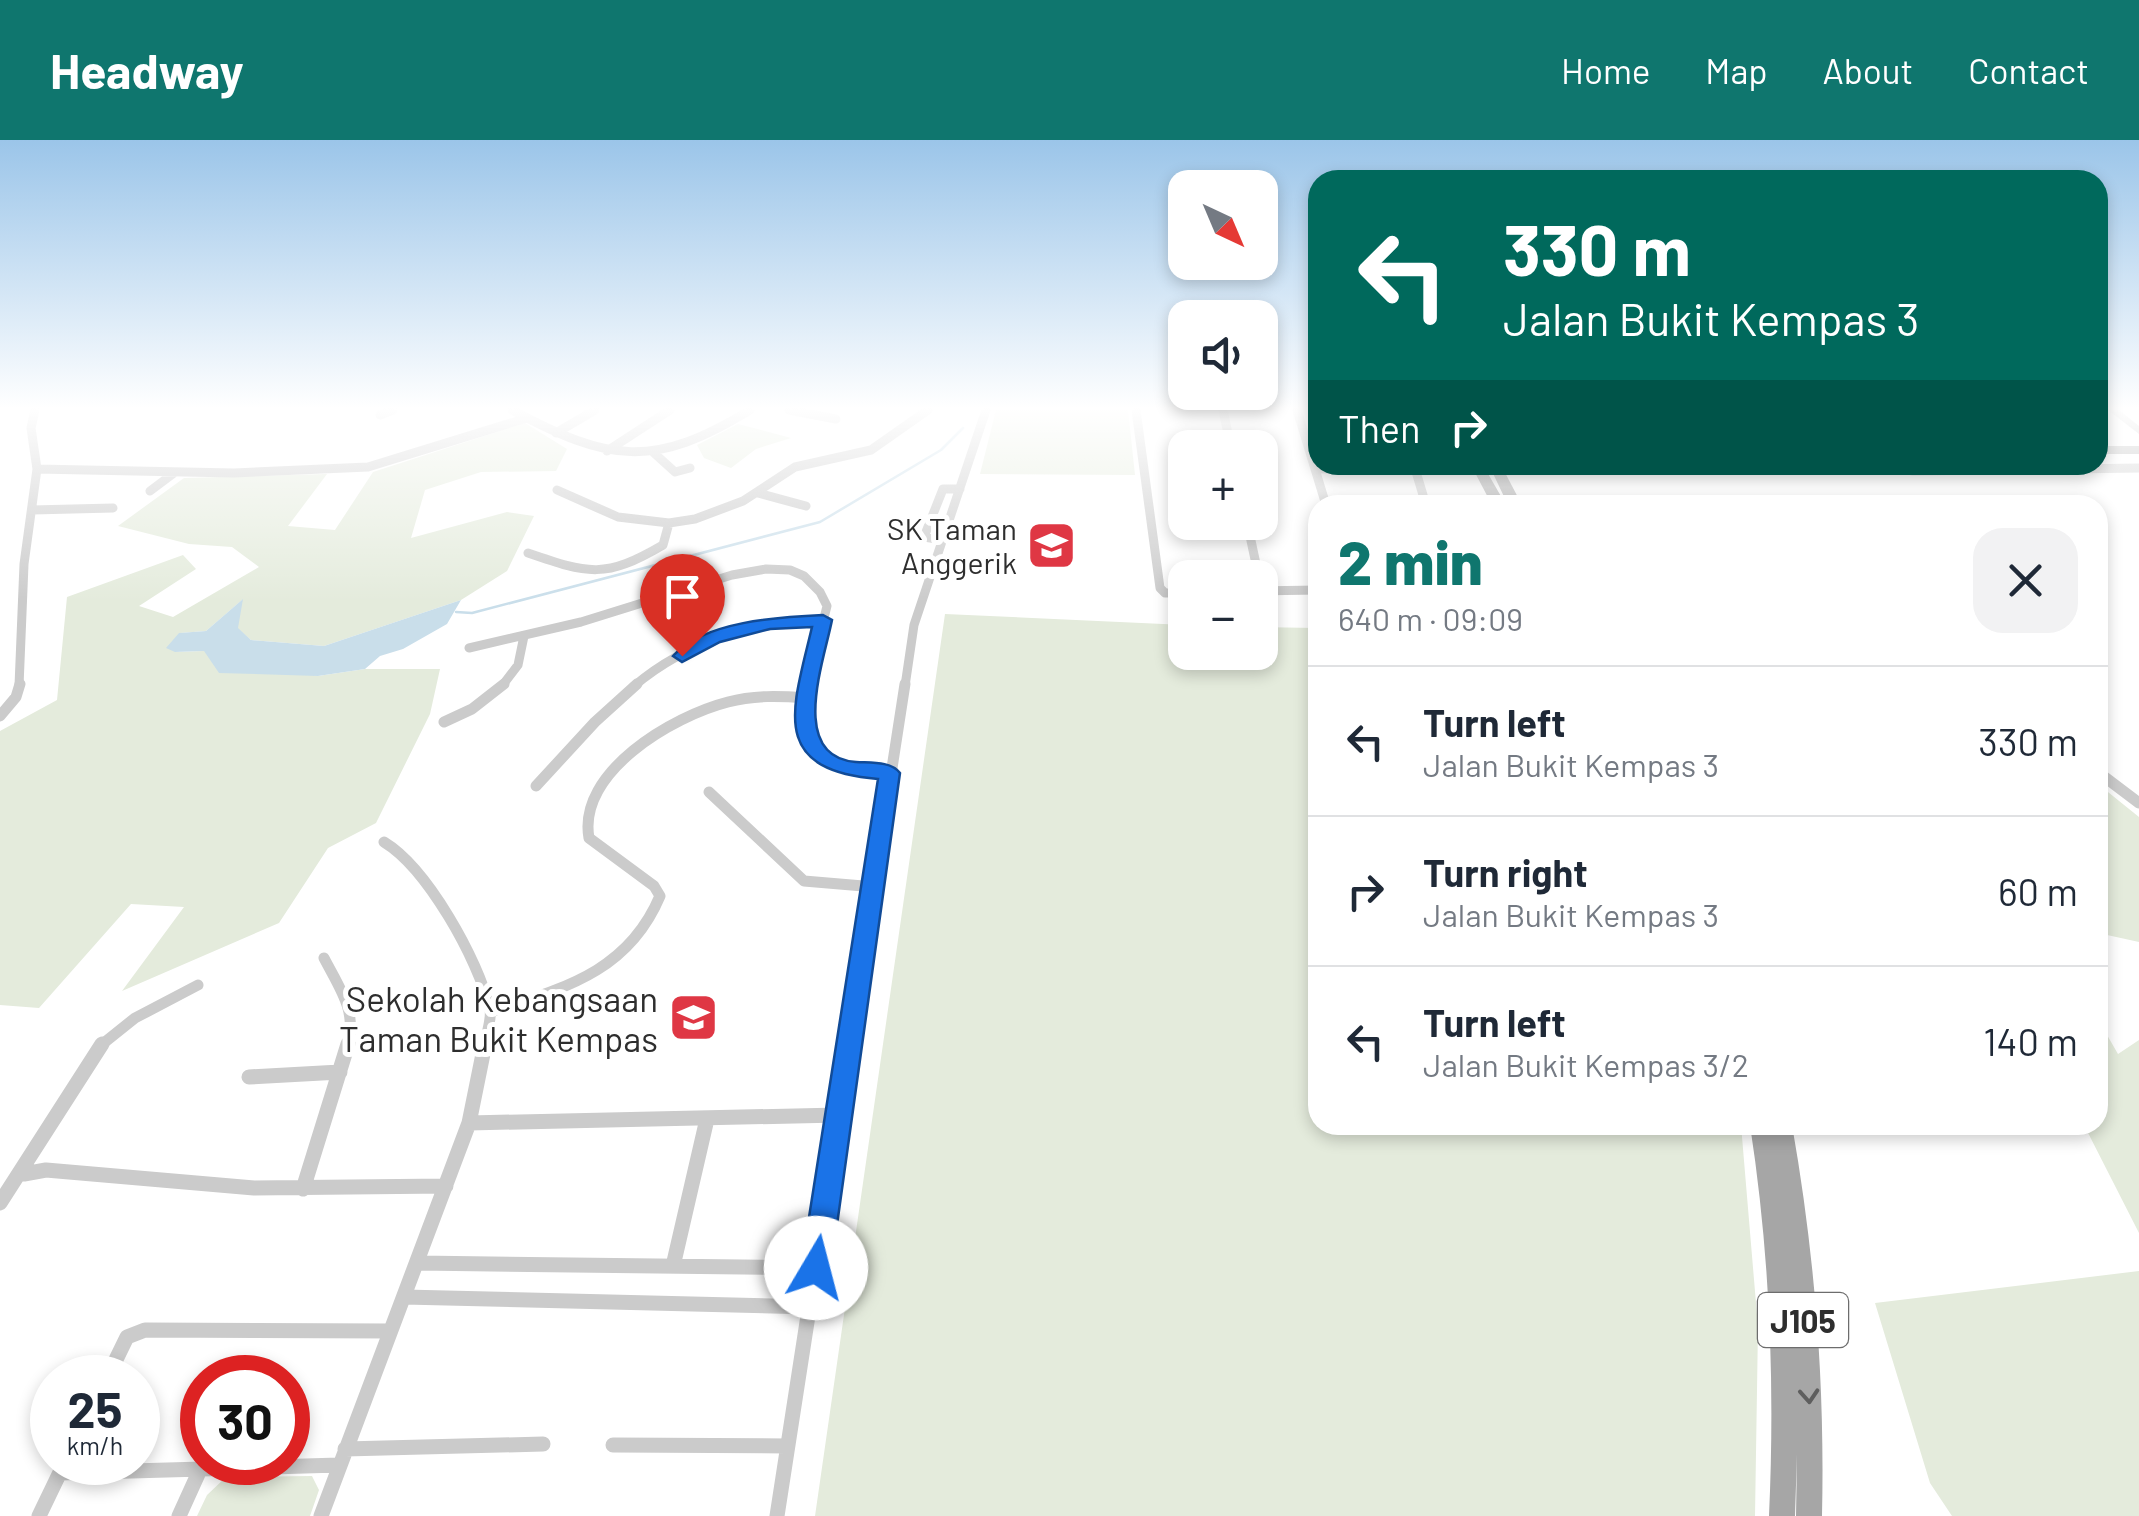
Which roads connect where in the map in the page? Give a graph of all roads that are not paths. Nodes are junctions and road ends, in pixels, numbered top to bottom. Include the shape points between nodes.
1 (36, 474) edge
2 (172, 474) edge
3 (785, 474) edge
4 (965, 474) edge
5 (1145, 474) edge
6 (1500, 475) edge
7 (1508, 475) edge
8 (1505, 485) junction
9 (960, 489) junction
10 (557, 490) dead end
11 (150, 491) dead end
12 (758, 493) junction
13 (1510, 495) edge
14 (806, 506) dead end
15 (114, 508) dead end
16 (32, 510) junction
17 (669, 523) junction
18 (943, 540) junction
19 (528, 554) dead end
20 (1278, 587) edge
21 (1308, 589) edge
22 (1168, 591) edge
23 (823, 620) junction
24 (524, 636) junction
25 (469, 648) dead end
26 (806, 698) junction
27 (0, 716) edge
28 (444, 722) dead end
29 (890, 773) junction
30 (2108, 779) edge
31 (536, 786) dead end
32 (708, 792) dead end
33 (2139, 802) edge
34 (384, 842) dead end
35 (874, 887) junction
36 (324, 958) dead end
37 (198, 985) dead end
38 (491, 1012) junction
39 (340, 1072) junction
40 (249, 1077) dead end
41 (839, 1115) junction
42 (707, 1119) junction
43 (469, 1123) junction
44 (1762, 1135) edge
45 (1782, 1135) edge
46 (24, 1174) junction
47 (446, 1186) junction
48 (304, 1189) junction
49 (0, 1203) edge
50 (418, 1263) junction
51 (673, 1266) junction
52 (816, 1268) junction
53 (404, 1296) junction
54 (812, 1307) junction
55 (390, 1331) junction
56 (118, 1355) edge
57 (543, 1444) dead end
58 (613, 1445) dead end
59 (787, 1446) junction
60 (342, 1457) junction
61 (310, 1460) edge
62 (54, 1485) edge
63 (193, 1485) edge
64 (39, 1516) edge
65 (180, 1516) edge
66 (321, 1516) edge
67 (776, 1516) edge
68 (1782, 1516) edge
69 (1809, 1516) edge

1 - 16 street
2 - 11 street
3 - 12 street
4 - 9 street
5 - 22 street via 1162,590
6 - 8 main road
7 - 8 main road
8 - 13 main road
9 - 18 street
9 - 18 street via 943,490 925,528 924,536
10 - 17 street via 618,517
12 - 14 street
12 - 17 street
15 - 16 street
16 - 27 street via 20,682
17 - 19 street via 662,545 631,564 582,572
18 - 29 street via 914,625
20 - 21 street
23 - 24 street via 827,606 814,583 795,571 774,569
23 - 26 street
23 - 31 street via 770,623 713,638 652,673
24 - 25 street
24 - 28 street via 521,663 510,679
26 - 29 street via 803,725 811,746 842,769
26 - 38 street via 720,704 649,741 610,774 588,806 589,838 648,876 660,896 655,914 596,973
29 - 35 street
30 - 33 street
32 - 35 street via 804,881
34 - 38 street via 424,876
35 - 41 street
36 - 39 street via 353,1027
37 - 46 street via 92,1052
38 - 43 street
39 - 40 street
39 - 48 street
41 - 42 street
41 - 52 street
42 - 43 street
42 - 51 street
43 - 47 street
44 - 68 main road, J105 via 1781,1284 1787,1420
45 -> 69 main road, J105 via 1812,1438
46 - 48 street
46 - 49 street
47 - 48 street
47 - 50 street
50 - 51 street
50 - 53 street
51 - 52 street
52 - 54 street
53 - 54 street
53 - 55 street
54 - 59 street
55 - 56 street via 145,1330 127,1337
55 - 60 street
57 - 60 street
58 - 59 street
59 - 67 street
60 - 61 street
60 - 66 street
62 - 64 street
63 - 65 street

